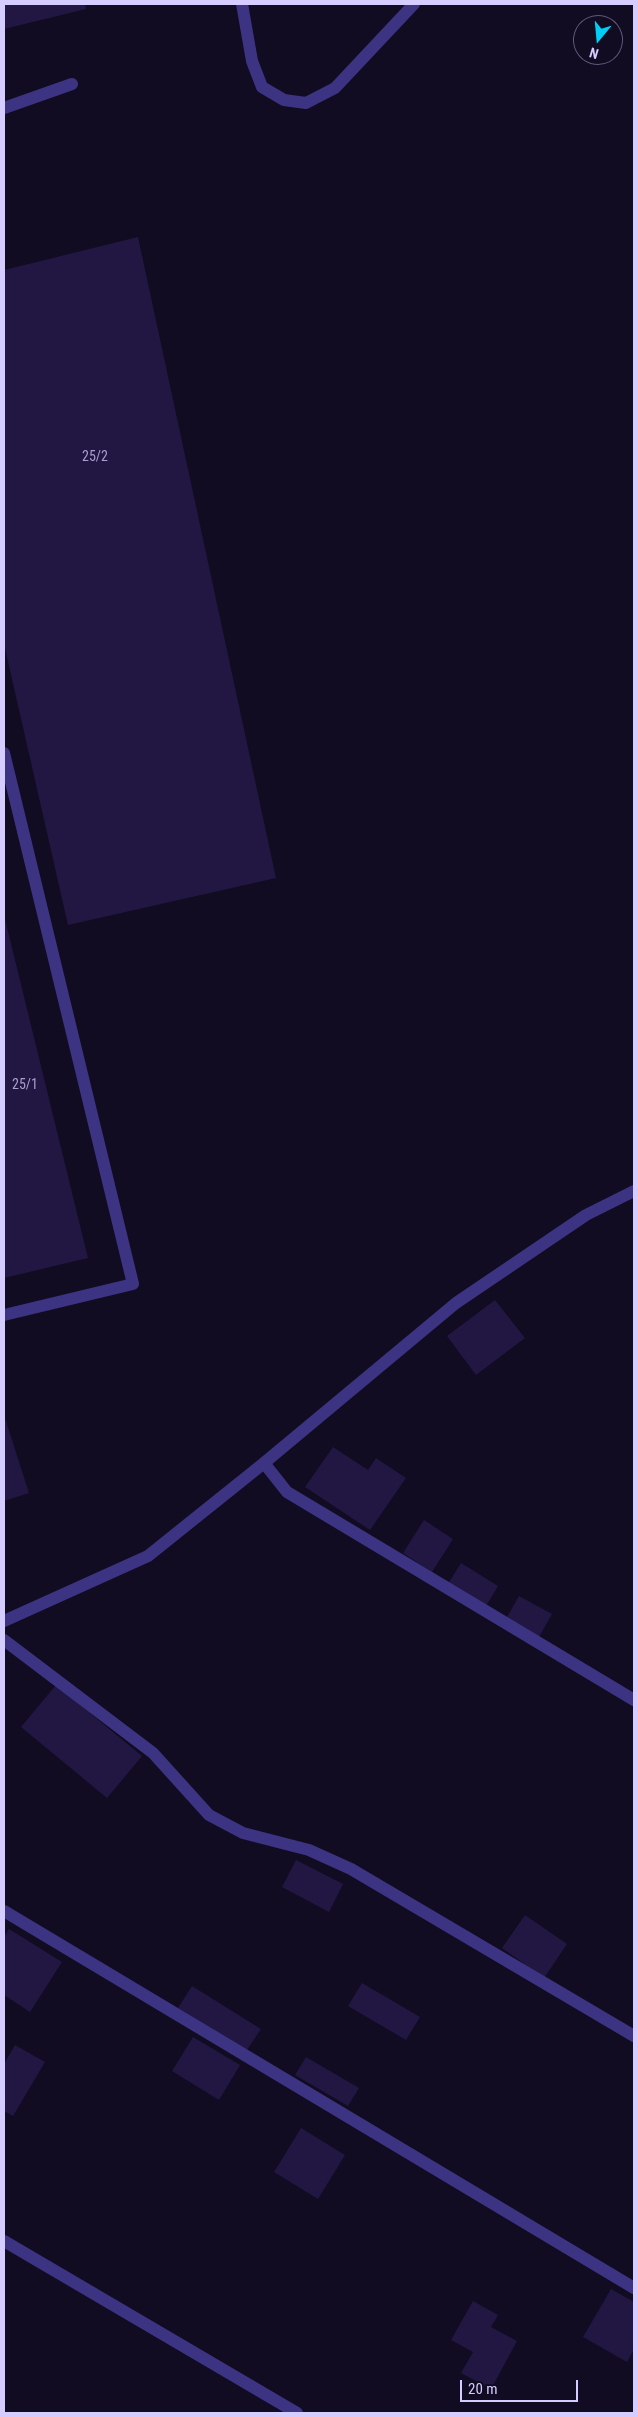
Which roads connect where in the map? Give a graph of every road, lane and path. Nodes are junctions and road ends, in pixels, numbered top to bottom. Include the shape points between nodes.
1 (242, 4) edge
2 (414, 4) edge
3 (72, 84) dead end
4 (4, 108) edge
5 (4, 753) edge
6 (634, 1191) edge
7 (4, 1315) edge
8 (264, 1463) junction
9 (4, 1621) edge
10 (4, 1640) edge
11 (634, 1700) edge
12 (4, 1911) edge
13 (634, 2036) edge
14 (4, 2241) edge
15 (634, 2288) edge
16 (297, 2413) edge

1 - 2 street via 252,61 262,87 284,100 306,103 335,88
3 - 4 street
5 - 7 street via 133,1284
6 - 8 street via 586,1215 456,1303
8 - 9 street via 148,1556
8 - 11 street via 287,1492
10 - 13 street via 153,1753 209,1815 243,1833 309,1850 351,1869
12 - 15 street
14 - 16 street

